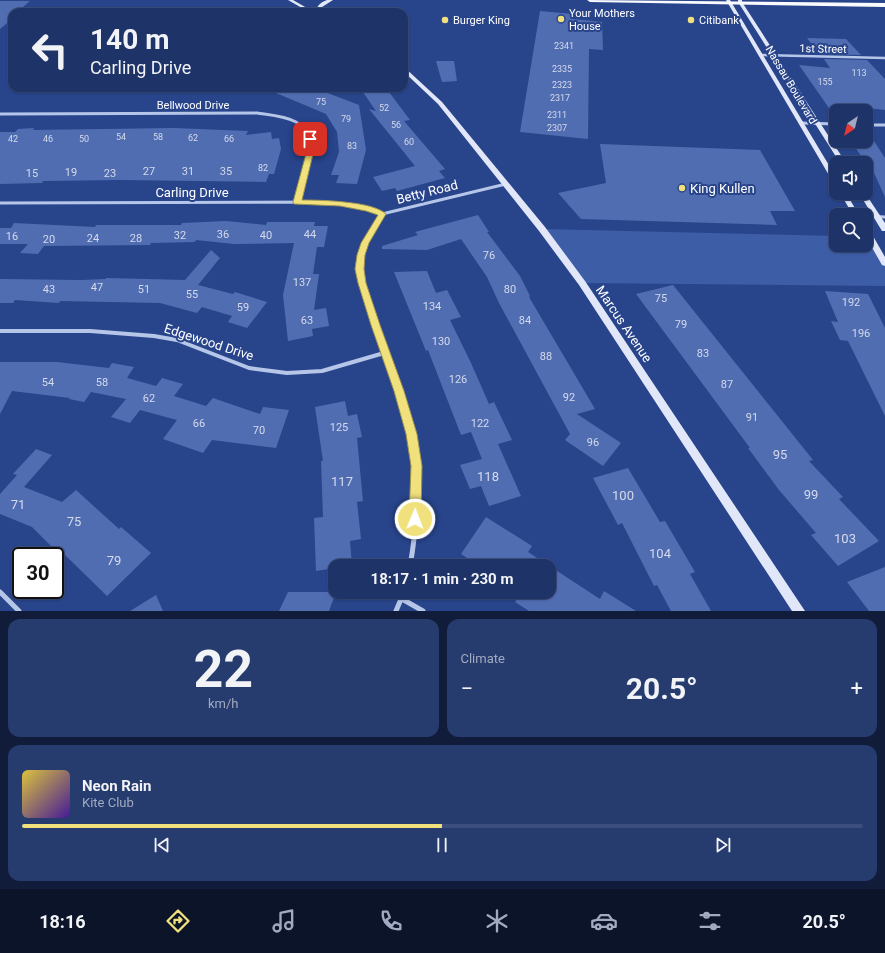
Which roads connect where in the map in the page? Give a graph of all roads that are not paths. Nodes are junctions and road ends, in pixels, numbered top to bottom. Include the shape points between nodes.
1 (290, 0) edge
2 (331, 0) edge
3 (590, 0) edge
4 (728, 1) edge
5 (740, 1) edge
6 (885, 5) edge
7 (305, 8) edge
8 (319, 8) edge
9 (760, 55) junction
10 (774, 56) junction
11 (885, 58) edge
12 (408, 73) edge
13 (0, 114) edge
14 (801, 123) junction
15 (818, 124) junction
16 (829, 124) edge
17 (873, 125) edge
18 (885, 125) edge
19 (839, 156) edge
20 (829, 170) edge
21 (506, 184) junction
22 (866, 200) edge
23 (297, 202) junction
24 (0, 203) edge
25 (382, 214) junction
26 (873, 217) edge
27 (877, 217) junction
28 (885, 217) edge
29 (885, 229) edge
30 (873, 243) edge
31 (885, 263) edge
32 (0, 331) edge
33 (384, 353) junction
34 (411, 559) edge
35 (0, 592) edge
36 (402, 599) joint
37 (19, 611) edge
38 (396, 611) edge
39 (423, 611) edge
40 (799, 611) edge

1 - 7 main road
2 - 8 main road
3 - 4 main road
4 - 5 main road
4 - 9 main road, Nassau Boulevard
5 - 6 main road
5 - 10 main road, Nassau Boulevard
9 - 10 street, 1st Street
9 - 14 main road, Nassau Boulevard
10 - 11 street, 1st Street
10 - 15 main road, Nassau Boulevard
12 - 21 main road, Marcus Avenue via 440,102
13 - 23 street, Bellwood Drive via 258,113 279,116 297,122 308,132 310,139 310,150
14 - 15 street
14 - 20 main road, Nassau Boulevard
15 - 16 street
15 - 19 main road, Nassau Boulevard
17 - 18 street
21 - 25 street, Betty Road
21 - 40 main road, Marcus Avenue via 582,283
22 - 27 main road
23 - 24 street, Carling Drive
23 - 25 street, Carling Drive via 327,202
25 - 33 street, Betty Road via 365,243 360,269
26 - 27 street
27 - 28 street
27 - 29 main road
30 - 31 main road
32 - 33 street, Edgewood Drive via 90,331 154,336 177,340 249,368 287,373 322,371
33 - 34 street, Betty Road via 409,426 416,466
35 - 37 street
36 - 38 street
36 - 39 street

